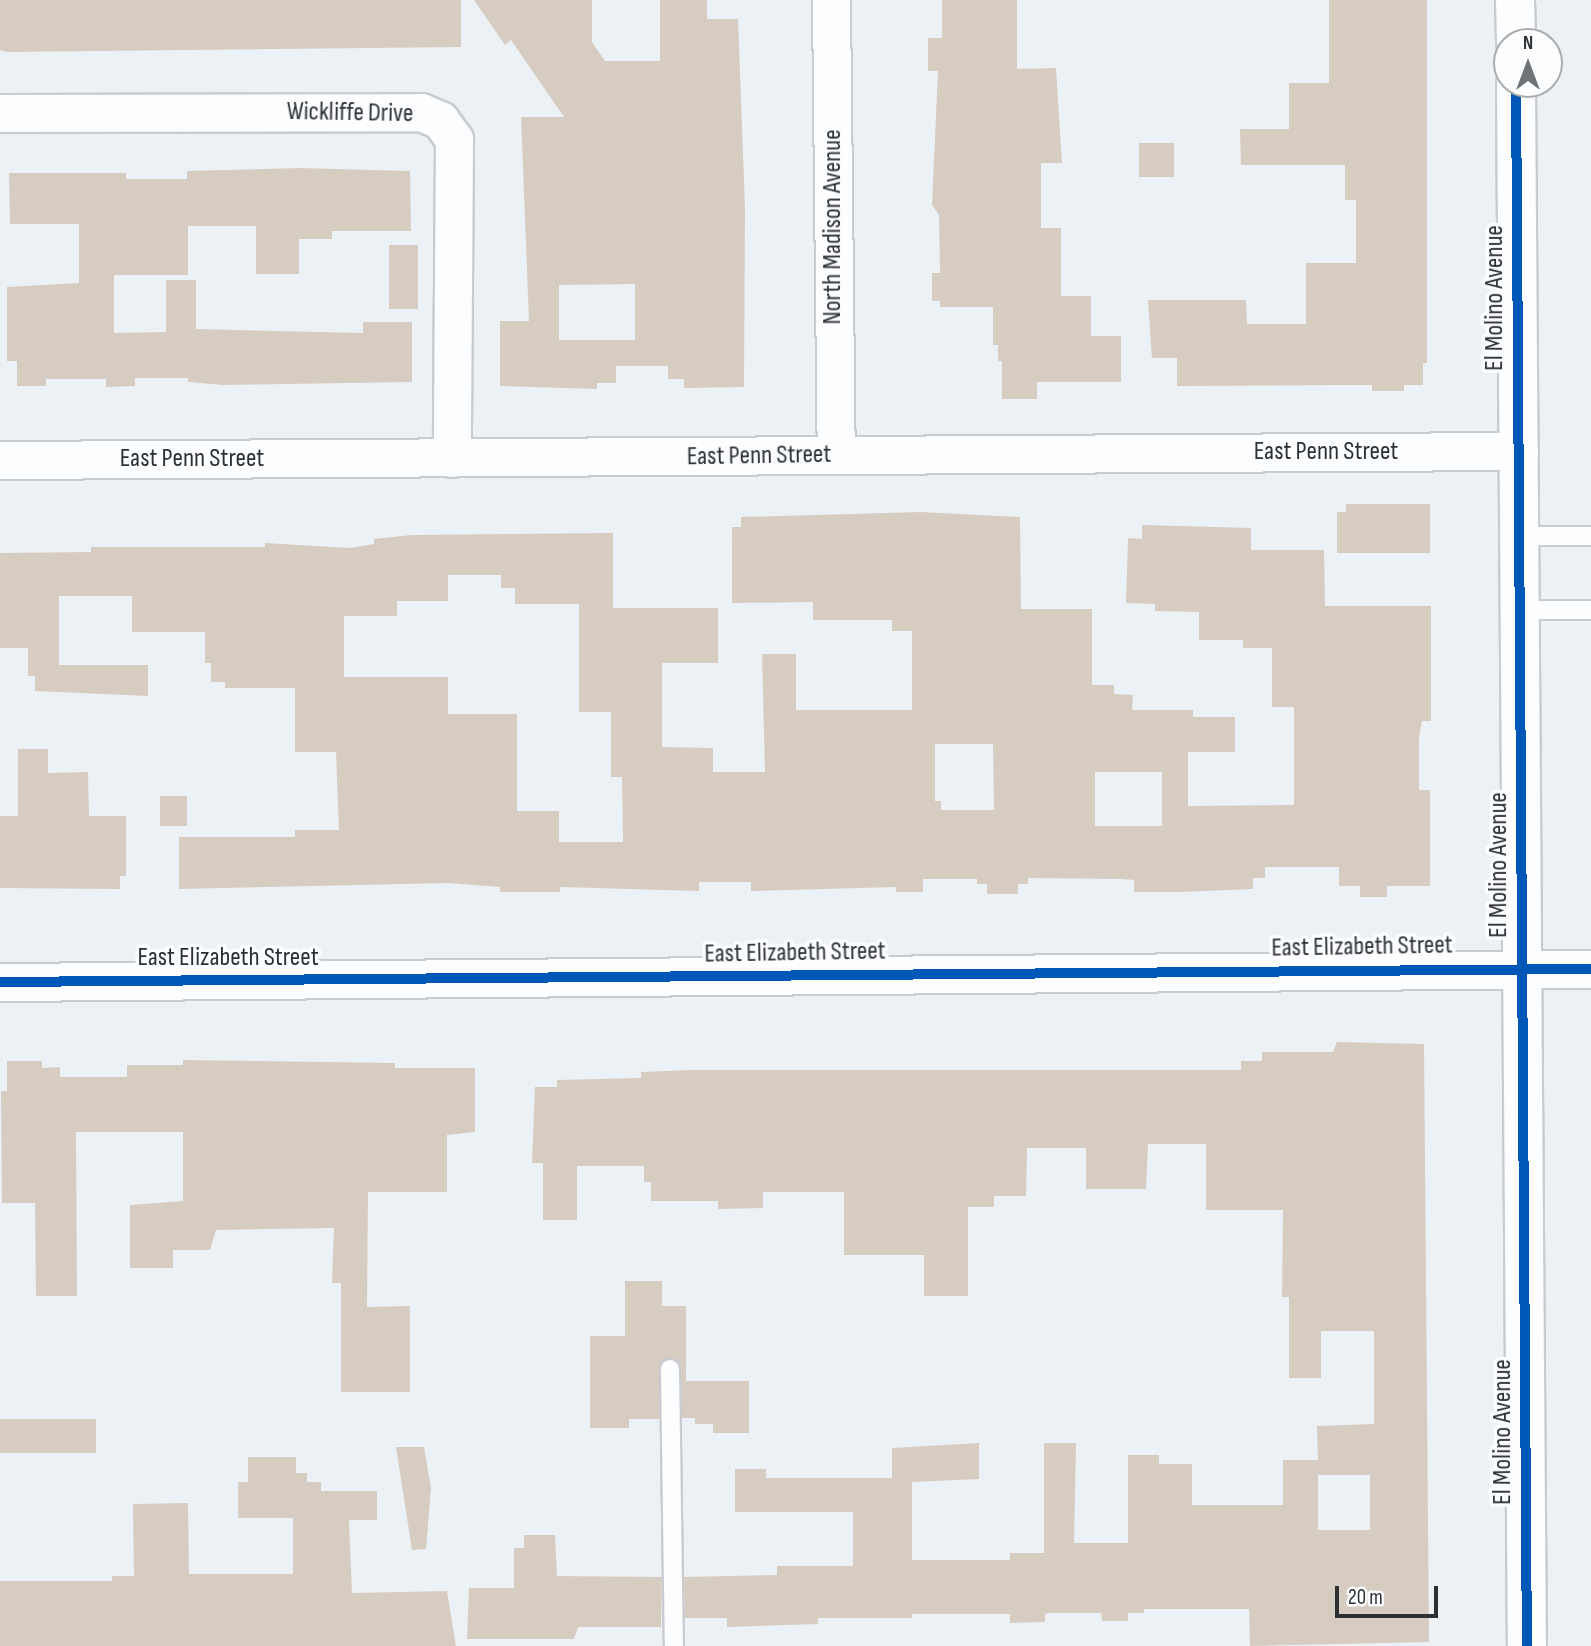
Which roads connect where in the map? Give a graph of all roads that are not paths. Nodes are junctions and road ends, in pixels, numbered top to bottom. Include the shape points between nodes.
1 (831, 0) edge
2 (1516, 0) edge
3 (1516, 28) edge
4 (1516, 98) edge
5 (0, 113) edge
6 (1519, 451) junction
7 (836, 455) junction
8 (452, 458) junction
9 (0, 460) edge
10 (1520, 536) junction
11 (1591, 536) edge
12 (1520, 610) junction
13 (1591, 610) edge
14 (1523, 968) junction
15 (1591, 969) edge
16 (0, 982) edge
17 (670, 1369) dead end
18 (674, 1646) edge
19 (1527, 1646) edge

1 - 7 street, North Madison Avenue
2 - 3 street
4 - 6 street, El Molino Avenue
5 - 8 street, Wickliffe Drive via 421,112 440,120 454,139
6 - 7 street, East Penn Street
6 - 10 street, El Molino Avenue
7 - 8 street, East Penn Street
8 - 9 street, East Penn Street
10 - 11 lane
10 - 12 street, El Molino Avenue
12 - 13 lane
12 - 14 street, El Molino Avenue
14 - 15 street, East Elizabeth Street
14 - 16 street, East Elizabeth Street
14 - 19 street, El Molino Avenue
17 - 18 lane

